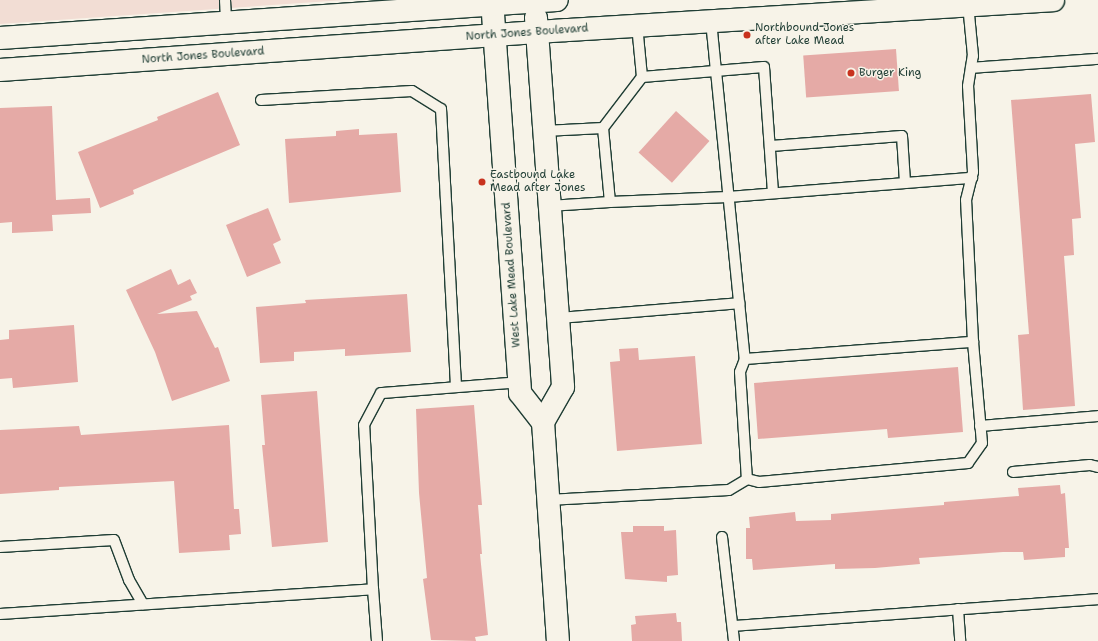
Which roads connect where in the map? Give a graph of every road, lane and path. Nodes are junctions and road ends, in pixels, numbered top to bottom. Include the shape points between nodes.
1 (225, 0) edge
2 (557, 0) edge
3 (1054, 0) edge
4 (534, 1) edge
5 (492, 2) edge
6 (968, 4) junction
7 (711, 21) junction
8 (226, 22) junction
9 (638, 25) junction
10 (537, 32) junction
11 (36, 35) junction
12 (495, 36) junction
13 (0, 38) edge
14 (0, 50) edge
15 (1098, 59) edge
16 (971, 68) junction
17 (0, 70) edge
18 (716, 71) junction
19 (642, 77) junction
20 (261, 100) dead end
21 (603, 128) junction
22 (544, 131) junction
23 (771, 146) junction
24 (972, 178) junction
25 (905, 183) junction
26 (773, 192) junction
27 (728, 197) junction
28 (610, 202) junction
29 (549, 206) junction
30 (739, 303) junction
31 (558, 318) junction
32 (973, 342) junction
33 (745, 359) junction
34 (520, 382) junction
35 (456, 387) junction
36 (1098, 416) edge
37 (543, 422) junction
38 (980, 426) junction
39 (1098, 467) edge
40 (1013, 472) dead end
41 (747, 479) junction
42 (548, 500) junction
43 (722, 537) dead end
44 (0, 547) edge
45 (373, 589) junction
46 (1098, 599) edge
47 (143, 604) junction
48 (958, 609) junction
49 (0, 614) edge
50 (733, 626) junction
51 (377, 641) edge
52 (558, 641) edge
53 (734, 641) edge
54 (960, 641) edge

1 - 8 lane
2 - 4 main road
3 - 6 main road, North Jones Boulevard
4 - 5 main road
4 - 10 main road
5 - 8 main road
5 - 12 main road, West Lake Mead Boulevard
6 - 7 main road, North Jones Boulevard
6 - 16 lane via 973,56
7 - 9 main road, North Jones Boulevard
7 - 18 lane
8 - 11 main road
9 - 10 main road, North Jones Boulevard
9 - 19 lane
10 - 12 main road, North Jones Boulevard
10 - 22 main road
11 - 13 main road
11 - 14 main road via 23,44
12 - 17 main road, North Jones Boulevard
12 - 34 main road, West Lake Mead Boulevard
15 - 16 lane
16 - 24 lane via 968,86
18 - 19 lane
18 - 23 lane via 764,67
18 - 27 lane
19 - 21 lane
20 - 35 lane via 412,91 441,109
21 - 22 lane
21 - 28 lane
22 - 29 main road
23 - 25 lane via 902,136
23 - 26 lane
24 - 25 lane
24 - 32 lane via 966,200
25 - 26 lane
26 - 27 lane
27 - 28 lane
27 - 30 lane
28 - 29 lane
29 - 31 main road
30 - 31 lane
30 - 33 lane
31 - 37 main road via 563,387
32 - 33 lane
32 - 38 lane
33 - 41 lane via 740,372
34 - 35 lane
34 - 37 main road, West Lake Mead Boulevard via 520,393
35 - 45 lane via 381,393 364,425
36 - 38 lane
37 - 42 main road
38 - 41 lane via 982,443 968,463 759,482
39 - 40 lane via 1090,464
41 - 42 lane via 729,490
42 - 52 main road
43 - 50 lane
44 - 47 lane via 114,540 129,580
45 - 47 lane
45 - 51 lane
46 - 48 lane
47 - 49 lane
48 - 50 lane
48 - 54 lane
50 - 53 lane

